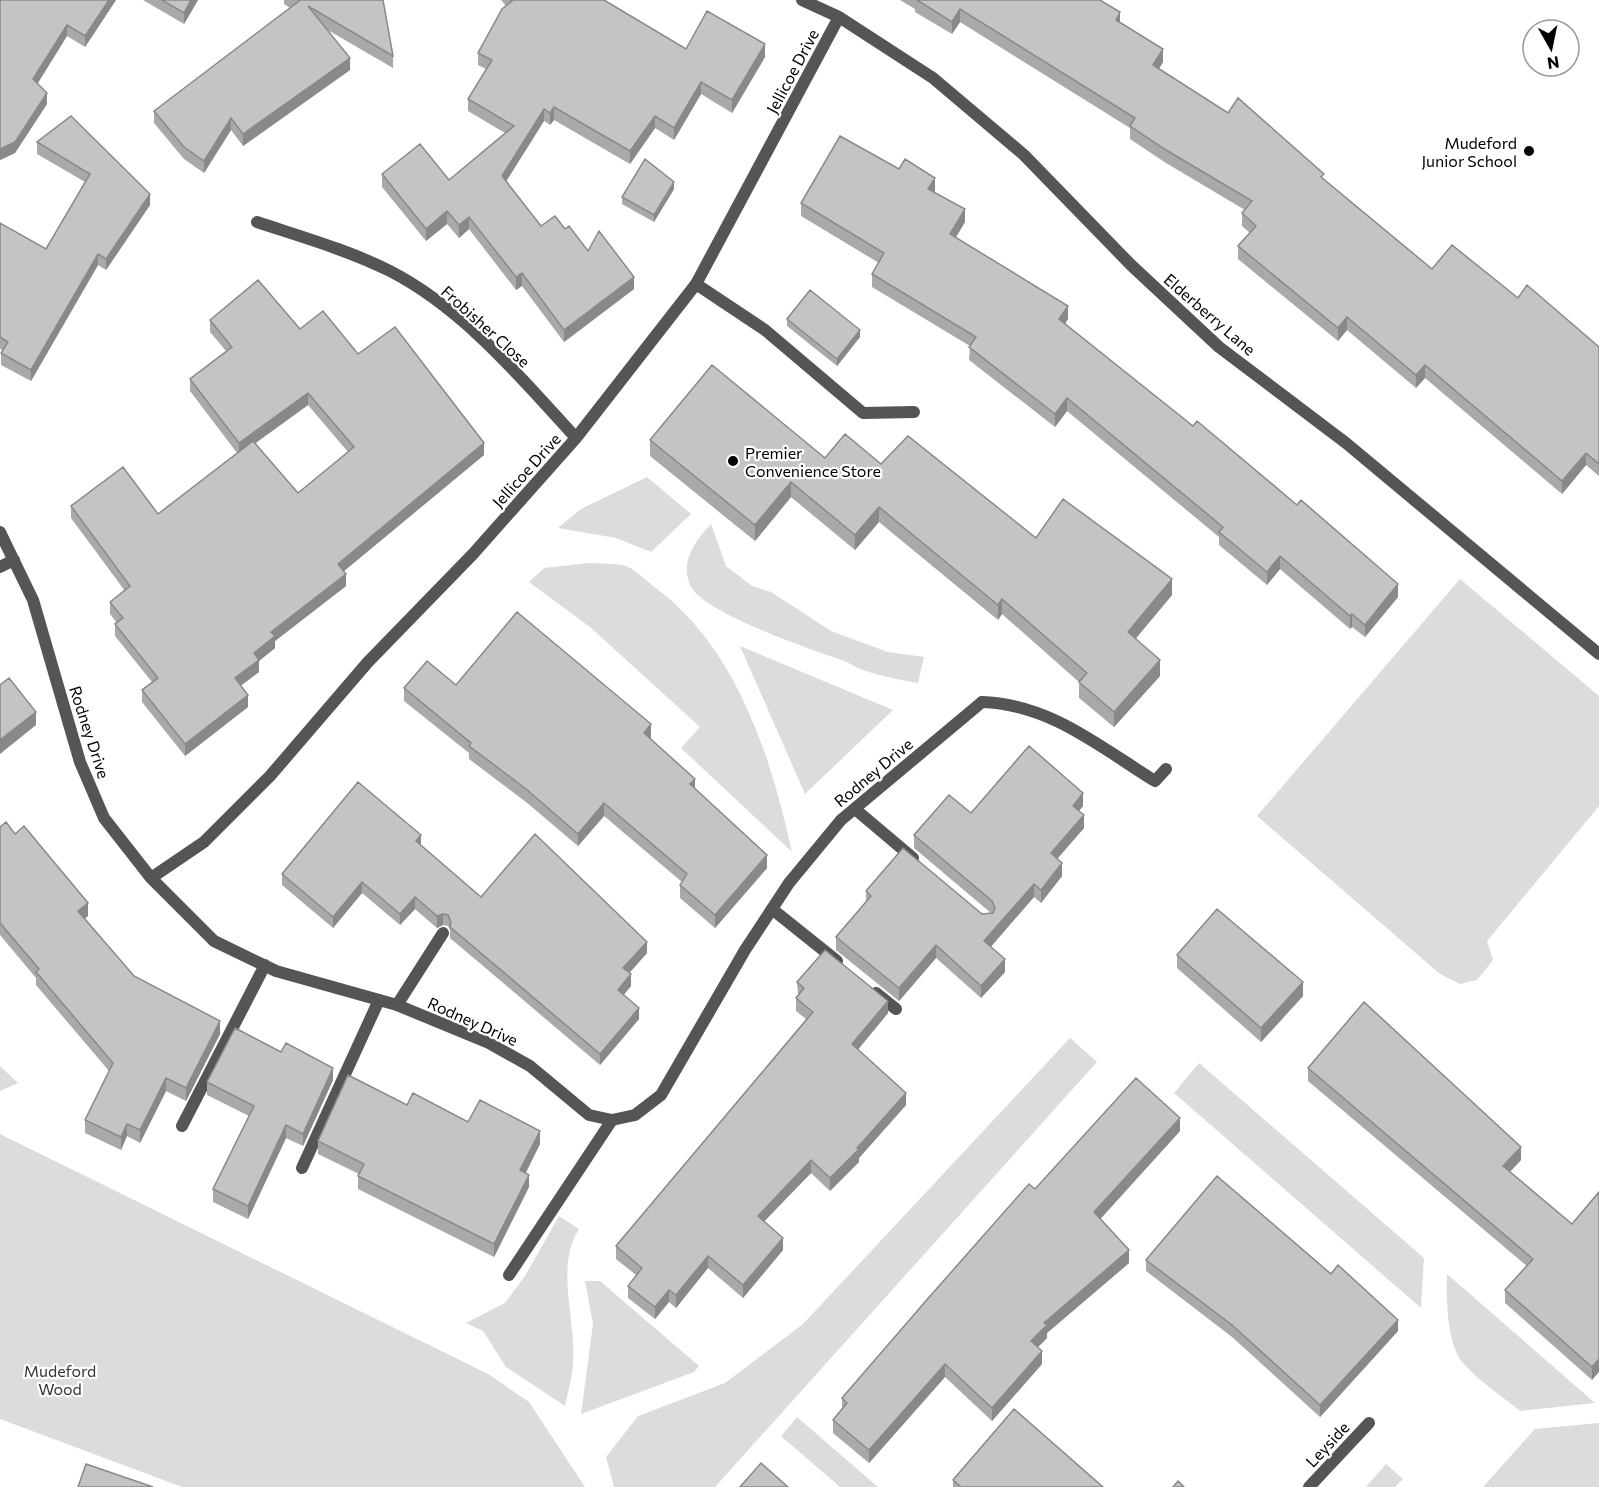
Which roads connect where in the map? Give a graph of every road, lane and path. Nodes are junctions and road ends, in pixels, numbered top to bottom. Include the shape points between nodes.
1 (802, 0) edge
2 (839, 17) junction
3 (257, 222) dead end
4 (696, 284) junction
5 (914, 412) dead end
6 (576, 438) junction
7 (0, 532) edge
8 (14, 560) junction
9 (0, 567) edge
10 (1599, 654) edge
11 (1166, 769) dead end
12 (855, 809) junction
13 (925, 868) edge
14 (151, 878) junction
15 (772, 909) junction
16 (443, 933) edge
17 (265, 965) junction
18 (843, 966) edge
19 (869, 988) edge
20 (379, 1000) junction
21 (397, 1005) junction
22 (896, 1009) edge
23 (612, 1120) junction
24 (182, 1126) dead end
25 (302, 1168) dead end
26 (508, 1275) dead end
27 (1369, 1423) dead end
28 (1309, 1487) edge

1 - 2 street, Elderberry Lane
2 - 4 street, Jellicoe Drive
2 - 10 street, Elderberry Lane via 933,78 970,109 1024,155 1131,265 1219,347 1346,443
3 - 6 street, Frobisher Close via 359,256 392,272 447,309 503,359
4 - 5 street via 765,330 863,413
4 - 6 street, Jellicoe Drive
6 - 14 street, Jellicoe Drive via 473,554 368,662 270,776 204,842
7 - 8 street, Rodney Drive
8 - 9 street
8 - 14 street, Rodney Drive via 33,600 80,762 104,818
11 - 12 street, Rodney Drive via 1155,781 1066,724 1029,711 982,702
12 - 13 street
12 - 15 street, Rodney Drive via 804,863
14 - 17 street, Rodney Drive via 214,941
15 - 18 street
15 - 23 street, Rodney Drive via 661,1095 635,1115
16 - 21 street
17 - 20 street, Rodney Drive
17 - 24 street
19 - 22 street
20 - 21 street, Rodney Drive
20 - 25 street
21 - 23 street, Rodney Drive via 489,1043 530,1066 589,1115
23 - 26 street
27 - 28 street, Leyside

